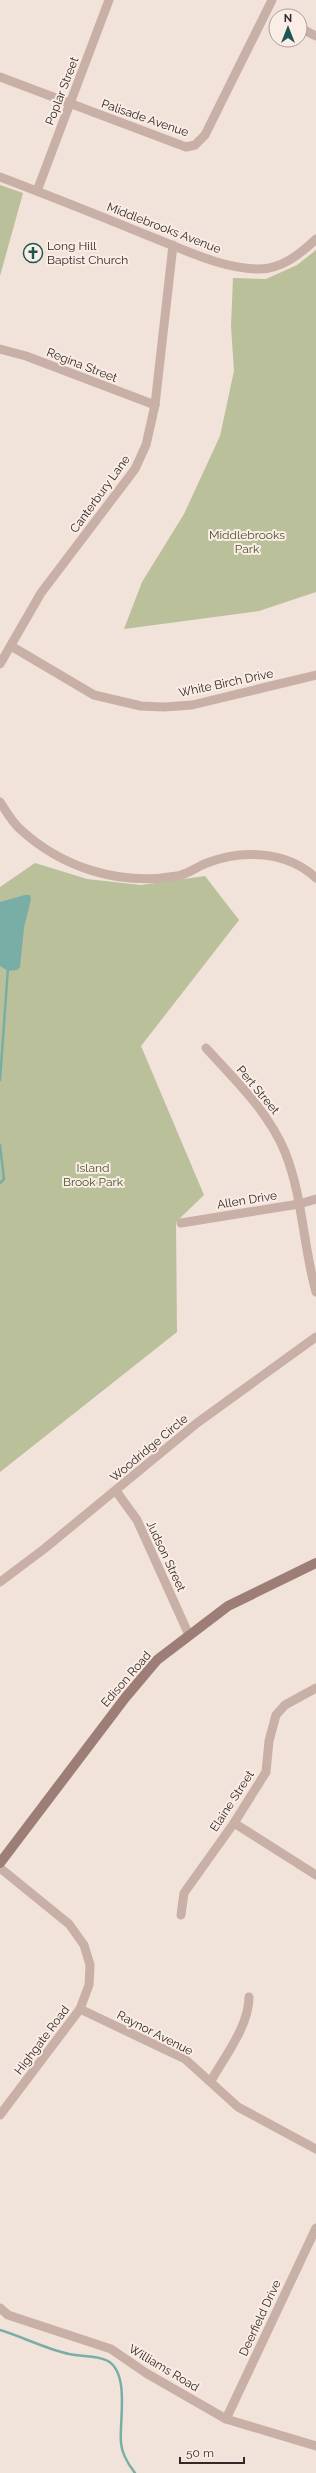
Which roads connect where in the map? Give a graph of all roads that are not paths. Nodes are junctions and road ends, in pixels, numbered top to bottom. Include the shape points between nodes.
1 (110, 0) edge
2 (272, 0) edge
3 (267, 11) joint
4 (0, 77) edge
5 (71, 104) junction
6 (0, 177) edge
7 (37, 191) junction
8 (316, 239) edge
9 (173, 245) junction
10 (0, 349) edge
11 (155, 405) junction
12 (11, 646) junction
13 (0, 664) edge
14 (316, 675) edge
15 (0, 802) edge
16 (316, 878) edge
17 (206, 1048) dead end
18 (316, 1199) edge
19 (299, 1204) junction
20 (181, 1223) dead end
21 (316, 1292) edge
22 (316, 1337) edge
23 (116, 1490) junction
24 (316, 1563) edge
25 (0, 1582) edge
26 (189, 1635) junction
27 (316, 1688) edge
28 (234, 1823) junction
29 (0, 1863) edge
30 (0, 1868) edge
31 (316, 1875) edge
32 (181, 1915) dead end
33 (249, 1997) dead end
34 (80, 2009) junction
35 (211, 2081) junction
36 (0, 2115) edge
37 (316, 2149) edge
38 (316, 2228) edge
39 (0, 2308) edge
40 (226, 2419) junction
41 (316, 2446) edge

1 - 5 street, Poplar Street
2 - 3 street, Palisade Avenue
3 - 5 street, Palisade Avenue via 205,135 195,145 186,147
4 - 5 street, Palisade Avenue
5 - 7 street, Poplar Street
6 - 7 street, Middlebrooks Avenue
7 - 9 street, Middlebrooks Avenue
8 - 9 street, Middlebrooks Avenue via 303,252 280,265 260,269 236,268
9 - 11 street, Canterbury Lane
10 - 11 street, Regina Street via 26,356
11 - 12 street, Canterbury Lane via 146,445 135,469 41,593
12 - 13 street, Canterbury Lane
12 - 14 street, White Birch Drive via 94,695 140,706 164,708 192,705
15 - 16 street via 19,828 45,848 73,865 106,875 143,878 178,876 235,854 262,855 294,863
17 - 19 street, Pert Street via 260,1108 272,1126 285,1153
18 - 19 street, Allen Drive
19 - 20 street, Allen Drive
19 - 21 street, Pert Street
22 - 23 street, Woodridge Circle via 197,1423
23 - 25 street, Woodridge Circle
23 - 26 street, Judson Street via 137,1520
24 - 26 street, Edison Road via 228,1606
26 - 29 street, Edison Road via 158,1660 125,1698
27 - 28 street, Elaine Street via 285,1705 276,1715 266,1772
28 - 31 street
28 - 32 street, Elaine Street via 184,1893
30 - 34 street, Highgate Road via 69,1924 84,1945 90,1965 89,1985
33 - 35 street via 245,2019
34 - 35 street, Raynor Avenue via 185,2059
34 - 36 street, Highgate Road
35 - 37 street, Raynor Avenue via 238,2107
38 - 40 street, Deerfield Drive
39 - 40 street, Williams Road via 8,2315 111,2349 146,2373
40 - 41 street, Williams Road

